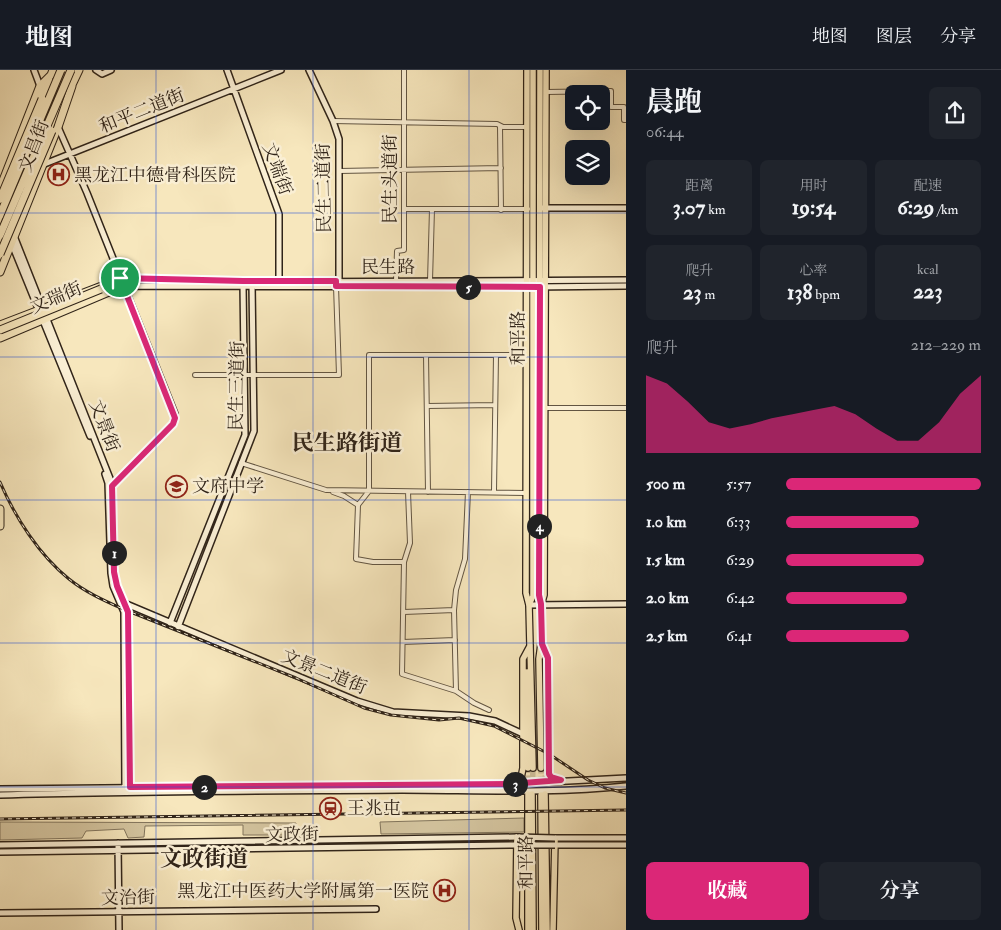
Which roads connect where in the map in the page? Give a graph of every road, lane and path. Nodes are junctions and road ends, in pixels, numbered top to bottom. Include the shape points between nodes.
1 (34, 70) edge
2 (61, 70) edge
3 (71, 70) edge
4 (79, 70) edge
5 (96, 70) edge
6 (111, 70) edge
7 (227, 70) edge
8 (281, 70) edge
9 (310, 70) edge
10 (404, 70) edge
11 (533, 70) edge
12 (546, 70) edge
13 (52, 73) edge
14 (527, 73) edge
15 (540, 73) edge
16 (40, 86) junction
17 (234, 89) junction
18 (533, 91) junction
19 (546, 92) junction
20 (625, 120) edge
21 (333, 121) junction
22 (403, 122) junction
23 (500, 126) junction
24 (527, 127) junction
25 (55, 129) junction
26 (70, 155) junction
27 (43, 165) junction
28 (501, 168) junction
29 (339, 171) junction
30 (404, 171) junction
31 (1, 184) edge
32 (0, 201) edge
33 (626, 208) edge
34 (404, 209) junction
35 (536, 209) junction
36 (432, 210) junction
37 (501, 210) junction
38 (0, 216) edge
39 (0, 235) edge
40 (14, 236) junction
41 (11, 244) junction
42 (0, 254) edge
43 (0, 272) edge
44 (626, 280) edge
45 (396, 281) junction
46 (430, 281) junction
47 (122, 282) junction
48 (279, 282) junction
49 (337, 283) junction
50 (243, 284) junction
51 (252, 284) junction
52 (536, 284) junction
53 (626, 286) edge
54 (40, 309) junction
55 (45, 319) junction
56 (0, 325) edge
57 (0, 330) edge
58 (0, 338) edge
59 (426, 355) junction
60 (496, 355) junction
61 (526, 355) junction
62 (195, 375) dead end
63 (244, 375) junction
64 (252, 375) junction
65 (536, 394) junction
66 (495, 405) junction
67 (427, 406) junction
68 (527, 406) junction
69 (545, 408) junction
70 (626, 408) edge
71 (536, 423) junction
72 (241, 463) junction
73 (112, 486) junction
74 (326, 490) junction
75 (369, 491) junction
76 (494, 491) junction
77 (408, 492) junction
78 (428, 492) junction
79 (468, 492) junction
80 (526, 493) junction
81 (358, 505) junction
82 (0, 509) edge
83 (0, 526) edge
84 (404, 562) junction
85 (124, 603) junction
86 (541, 604) junction
87 (626, 604) edge
88 (529, 605) junction
89 (454, 610) junction
90 (404, 612) junction
91 (170, 622) junction
92 (178, 627) junction
93 (455, 640) junction
94 (403, 642) junction
95 (542, 644) junction
96 (530, 646) junction
97 (456, 691) junction
98 (489, 710) dead end
99 (522, 734) junction
100 (530, 768) tunnel mouth
101 (543, 768) tunnel mouth
102 (626, 778) edge
103 (561, 780) junction
104 (517, 784) junction
105 (626, 786) edge
106 (0, 789) edge
107 (128, 789) junction
108 (0, 795) edge
109 (516, 838) junction
110 (555, 838) junction
111 (626, 838) edge
112 (118, 843) junction
113 (0, 845) edge
114 (516, 845) junction
115 (555, 845) junction
116 (626, 845) edge
117 (118, 851) junction
118 (0, 852) edge
119 (376, 909) dead end
120 (118, 912) junction
121 (0, 913) edge
122 (119, 930) edge
123 (519, 930) edge
124 (528, 930) edge
125 (533, 930) edge
126 (542, 930) edge
127 (547, 930) edge
128 (553, 930) edge

1 - 16 main road
2 - 38 highway, bridge
3 - 39 highway, bridge
4 - 25 highway
5 - 6 main road via 102,74
7 - 17 main road, 文端街
8 - 17 main road, 和平二道街
9 - 21 main road, 民生二道街
10 - 22 street, 民生头道街
11 - 18 main road, 和平路
12 - 19 main road, 和平路
13 - 16 highway, 文昌街
13 - 32 highway, 文昌街, bridge
14 - 18 main road
14 - 24 main road, 和平路
15 - 19 main road
15 - 35 main road, 和平路
16 - 31 highway, 文昌街
17 - 26 main road, 和平二道街
17 - 48 main road, 文端街 via 279,214
18 - 35 main road, 和平路
19 - 20 street via 611,92 611,107 624,107
19 - 35 main road, 和平路
21 - 22 street
21 - 29 main road, 民生二道街 via 339,139
22 - 23 street
22 - 30 street, 民生头道街
23 - 24 street
23 - 28 street
24 - 35 main road, 和平路
25 - 26 main road
25 - 27 highway, 文昌街
25 - 42 highway, bridge
26 - 27 main road, 和平二道街
26 - 47 main road
27 - 31 main road, 和平二道街
27 - 40 highway, 文昌街
28 - 30 street
28 - 37 street
29 - 30 street
29 - 49 main road, 民生二道街
30 - 34 street, 民生头道街
32 - 40 main road, 文景街
33 - 35 main road
34 - 36 street
34 - 45 street, 民生头道街 via 404,250 397,251
35 - 37 street
35 - 52 main road, 和平路
35 - 52 main road, 和平路
36 - 37 street
36 - 46 street
38 - 41 main road, 文景街
40 - 41 highway, 文昌街
40 - 54 main road, 文景街
41 - 43 highway, 文昌街
41 - 54 main road, 文景街
44 - 52 main road, 民生路
45 - 46 main road, 民生路
45 - 49 main road, 民生路
46 - 52 main road, 民生路
47 - 50 main road, 民生路
47 - 54 highway, 文瑞街
47 - 55 highway, 文瑞街
47 - 57 highway, bridge
47 - 73 main road via 175,418 173,424
48 - 49 main road, 民生路
48 - 51 main road, 民生路
49 - 51 main road, 民生路
49 - 52 main road, 民生路
49 - 64 street, 民生二道街 via 338,375
50 - 51 main road, 民生路
50 - 63 main road, 民生三道街
51 - 64 main road, 民生三道街
52 - 53 main road, 民生路
52 - 61 main road, 和平路
52 - 65 main road, 和平路
52 - 69 main road, 和平路
54 - 55 main road, 文景街
54 - 56 highway, 文瑞街
55 - 58 highway, 文瑞街
55 - 73 main road, 文景街
55 - 107 main road, 文景街 via 108,483 111,573 124,612
59 - 60 street
59 - 67 street
59 - 75 street via 369,355
60 - 61 street
60 - 66 street
61 - 68 main road, 和平路
62 - 63 street, 民生二道街
63 - 64 street, 民生二道街
63 - 91 main road, 民生三道街 via 245,435
64 - 72 main road, 民生三道街 via 254,431
65 - 68 main road
65 - 69 main road
65 - 71 main road, 和平路
66 - 67 street
66 - 76 street
67 - 78 street
68 - 71 main road
68 - 80 main road, 和平路
69 - 70 street
69 - 71 main road
69 - 86 main road, 和平路 via 544,595
71 - 86 main road, 和平路
71 - 88 main road, 和平路 via 533,596
72 - 74 street
72 - 92 main road, 民生三道街
73 - 85 main road, 文景街 via 114,572
74 - 75 street
74 - 81 street
75 - 77 street
75 - 81 street
76 - 79 street
76 - 80 street
77 - 78 street
77 - 84 street via 410,542
78 - 79 street
79 - 89 street via 465,559
80 - 88 main road, 和平路 via 526,592
81 - 84 street via 356,559
82 - 83 highway
84 - 90 street
85 - 91 main road, 文景二道街
85 - 107 main road, 文景街 via 128,612
86 - 87 main road
86 - 88 main road
86 - 95 main road, 和平路
88 - 96 main road, 和平路
89 - 90 street
89 - 93 street
90 - 94 street
91 - 92 main road, 文景二道街
92 - 99 main road, 文景二道街 via 357,701 392,712 469,716 495,721
93 - 94 street
93 - 97 street
94 - 97 street via 402,674
95 - 101 main road
95 - 103 main road via 548,658 549,774
96 - 99 main road via 523,659
96 - 100 main road via 527,659
97 - 98 street
99 - 104 main road via 523,768
102 - 103 main road
103 - 104 main road
104 - 107 main road
105 - 107 main road via 470,791
106 - 107 main road
107 - 108 main road
109 - 110 main road, 文政街, bridge
109 - 112 main road, 文政街
109 - 114 main road
110 - 111 main road, 文政街
110 - 115 main road
112 - 113 main road, 文政街
112 - 117 main road
114 - 115 main road, 文政街, bridge
114 - 117 main road, 文政街
114 - 123 main road via 516,918
115 - 116 main road, 文政街
115 - 128 main road
117 - 118 main road, 文政街
117 - 120 main road
119 - 120 main road, 文治街
120 - 121 main road, 文治街
120 - 122 main road
124 - 125 main road, 和平路 via 530,794
126 - 127 main road, 和平路 via 543,794

